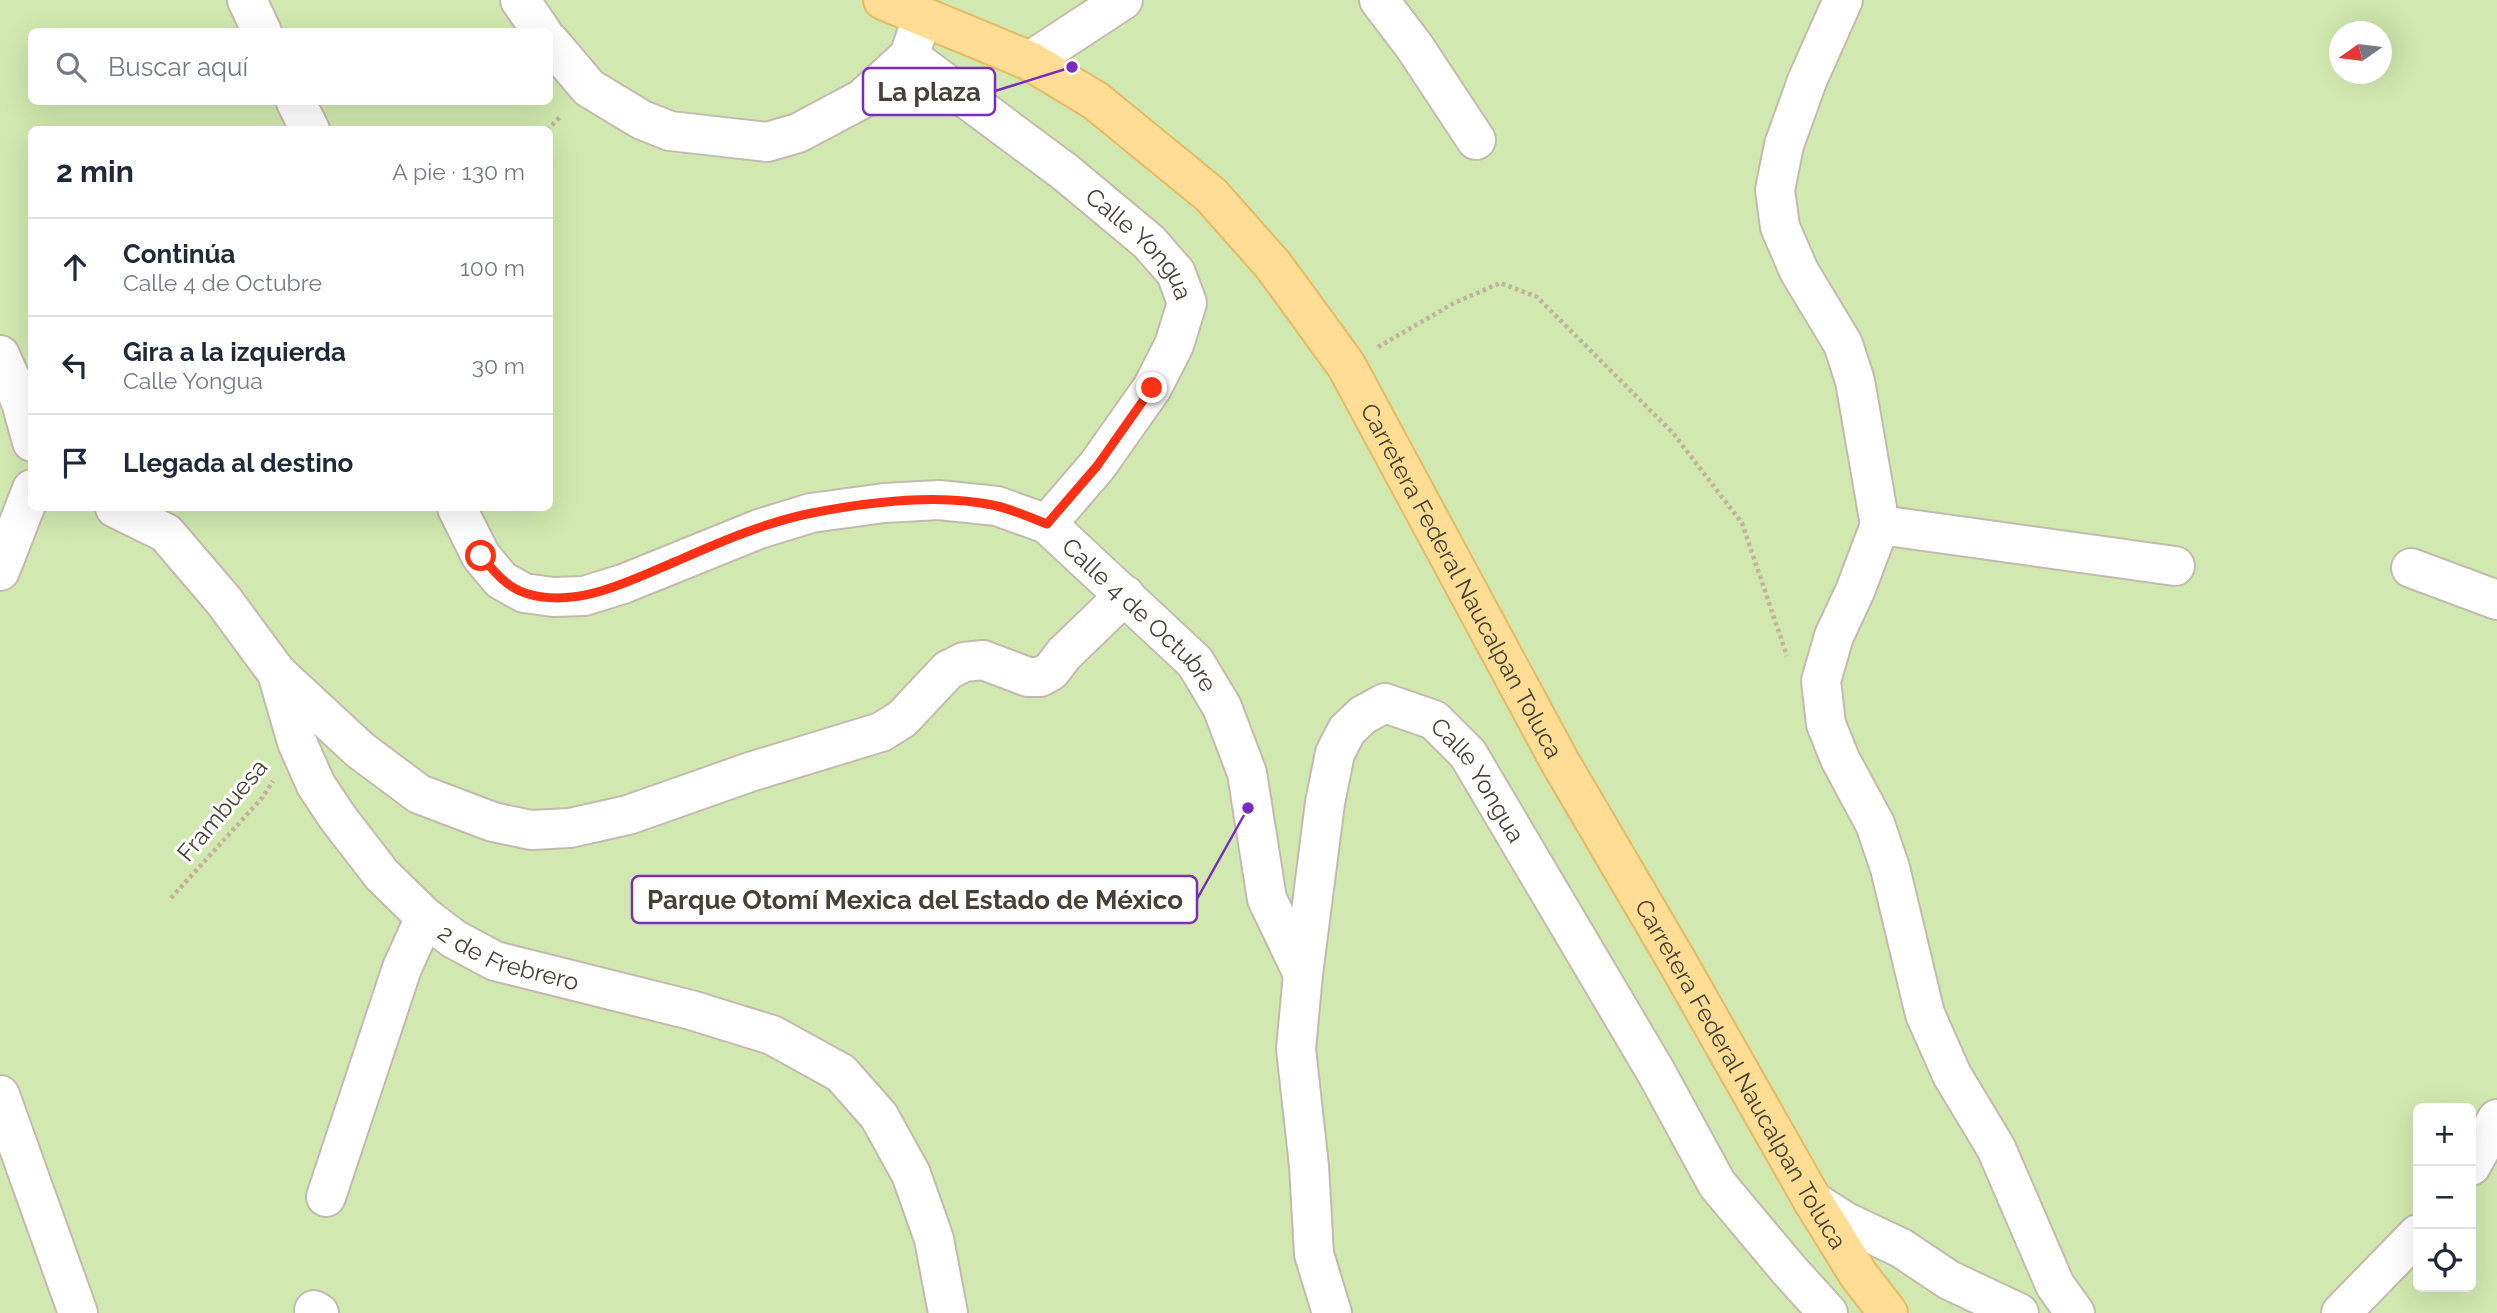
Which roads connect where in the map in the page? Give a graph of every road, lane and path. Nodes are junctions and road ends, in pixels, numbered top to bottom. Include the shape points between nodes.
1 (247, 0) edge
2 (520, 0) edge
3 (883, 0) edge
4 (1123, 0) edge
5 (1379, 0) edge
6 (1843, 0) edge
7 (923, 17) junction
8 (260, 28) edge
9 (539, 28) edge
10 (553, 46) edge
11 (909, 56) junction
12 (1030, 61) junction
13 (298, 105) edge
14 (308, 126) edge
15 (1476, 140) dead end
16 (0, 355) edge
17 (1346, 365) junction
18 (28, 427) edge
19 (28, 499) edge
20 (121, 511) edge
21 (458, 511) edge
22 (1047, 524) junction
23 (1880, 525) junction
24 (2175, 566) dead end
25 (2411, 568) dead end
26 (0, 570) edge
27 (1125, 595) junction
28 (2497, 600) edge
29 (277, 673) junction
30 (1821, 681) junction
31 (297, 741) junction
32 (171, 898) dead end
33 (425, 917) junction
34 (1303, 974) junction
35 (0, 1095) edge
36 (2497, 1119) edge
37 (2476, 1157) edge
38 (326, 1197) dead end
39 (1813, 1201) junction
40 (2413, 1239) edge
41 (78, 1313) edge
42 (948, 1313) edge
43 (1332, 1313) edge
44 (1828, 1313) edge
45 (1888, 1313) edge
46 (2020, 1313) edge
47 (2075, 1313) edge
48 (2341, 1313) edge

1 - 8 street
2 - 9 street
3 - 7 main road, Carretera Federal Naucalpan Toluca
4 - 12 street
5 - 15 street
6 - 23 street via 1784,145 1775,190 1780,227 1799,271 1843,344 1856,381
7 - 11 street
7 - 12 main road, Carretera Federal Naucalpan Toluca
10 - 11 street via 589,88 642,120 670,131 767,142 798,133 862,99
11 - 22 street, Calle Yongua via 1065,172 1149,242 1176,272 1187,303 1174,345 1152,388 1097,466
12 - 17 main road, Carretera Federal Naucalpan Toluca via 1096,101 1211,195 1273,265
13 - 14 street
16 - 18 street
17 - 30 path via 1454,303 1500,283 1537,297 1673,433 1742,523 1790,664
17 - 39 main road, Carretera Federal Naucalpan Toluca via 1560,762
19 - 26 street
20 - 29 street, 2 de Frebrero via 166,533
21 - 22 street, Calle 4 de Octubre via 481,556 502,580 524,593 553,597 584,596 623,584 759,528 811,513 939,500 997,506
22 - 27 street, Calle 4 de Octubre
23 - 24 street
23 - 30 street via 1834,636
25 - 28 street
27 - 29 street via 1040,677 983,660 964,662 948,670 902,719 881,733 628,815 570,828 531,830 493,822 419,794 360,750
27 - 34 street, Calle 4 de Octubre via 1195,662 1222,707 1247,774 1267,898
29 - 31 street, 2 de Frebrero
30 - 47 street via 1826,724 1875,824 1890,868 1924,1014 1952,1075 1996,1148 2055,1285
31 - 32 path, Frambuesa via 262,798
31 - 33 street, 2 de Frebrero via 316,785 338,818 382,875
33 - 38 street via 402,968
33 - 42 street, 2 de Frebrero via 495,961 772,1035 841,1073 879,1115 911,1174 934,1240
34 - 43 street, Calle Yongua via 1296,1049 1314,1254
34 - 44 street, Calle Yongua via 1335,752 1363,715 1385,704 1434,720 1476,766 1717,1184
35 - 41 street
36 - 37 street
39 - 45 main road, Carretera Federal Naucalpan Toluca
39 - 46 street via 1901,1248 1949,1280
40 - 48 street

